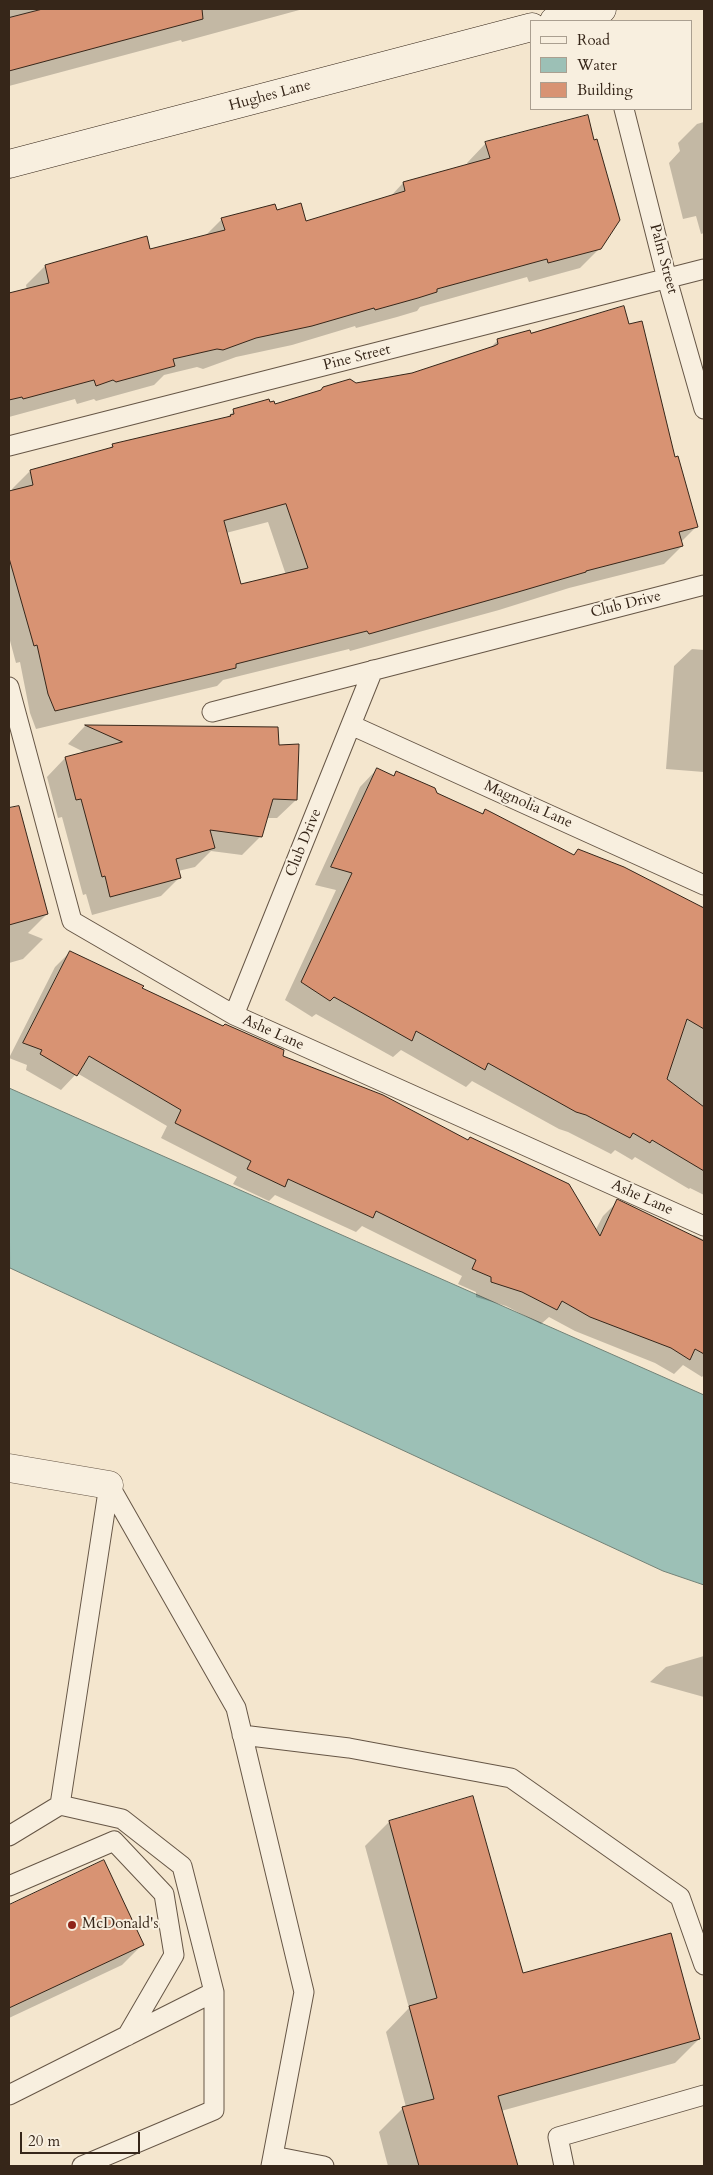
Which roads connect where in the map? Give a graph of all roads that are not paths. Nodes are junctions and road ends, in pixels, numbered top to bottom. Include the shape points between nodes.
1 (601, 13) edge
2 (560, 20) edge
3 (530, 28) edge
4 (624, 110) edge
5 (9, 164) edge
6 (704, 269) edge
7 (667, 279) junction
8 (704, 409) edge
9 (9, 446) edge
10 (704, 585) edge
11 (373, 670) junction
12 (9, 686) edge
13 (212, 712) dead end
14 (351, 725) junction
15 (704, 885) edge
16 (234, 1015) junction
17 (704, 1226) edge
18 (9, 1468) edge
19 (109, 1485) junction
20 (242, 1734) junction
21 (60, 1805) junction
22 (9, 1836) edge
23 (9, 1886) edge
24 (704, 1965) edge
25 (214, 1992) junction
26 (128, 2036) junction
27 (704, 2095) edge
28 (9, 2096) edge
29 (272, 2161) edge
30 (82, 2166) edge
31 (324, 2166) edge
32 (564, 2166) edge

1 - 2 street
3 - 5 street, Hughes Lane
4 - 7 lane, Palm Street
6 - 7 lane, Pine Street
7 - 8 lane, Palm Street
7 - 9 lane, Pine Street
10 - 11 lane, Club Drive
11 - 13 lane, Club Drive
11 - 14 lane, Club Drive
12 - 16 lane, Ashe Lane via 72,922
14 - 15 lane, Magnolia Lane
14 - 16 lane, Club Drive
16 - 17 lane, Ashe Lane
18 - 19 street
19 - 20 lane via 236,1708
19 - 21 lane
20 - 24 lane via 349,1748 511,1778 680,1897
20 - 29 lane via 304,1992
21 - 22 lane
21 - 25 lane via 122,1819 182,1866
23 - 26 lane via 114,1841 164,1894 174,1955
25 - 26 lane
25 - 30 lane via 214,2110
26 - 28 lane
27 - 32 lane via 558,2137
29 - 31 lane

